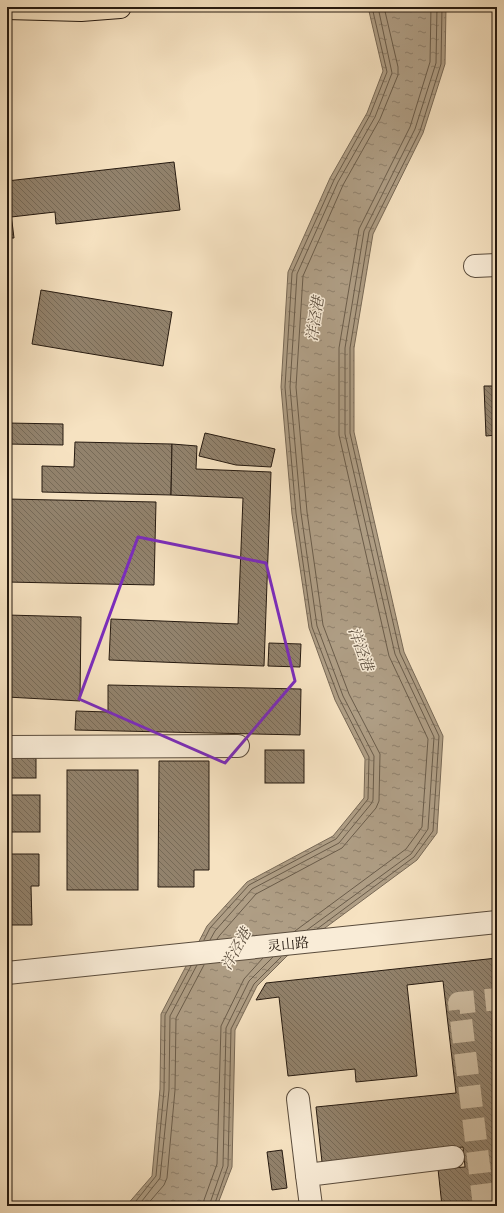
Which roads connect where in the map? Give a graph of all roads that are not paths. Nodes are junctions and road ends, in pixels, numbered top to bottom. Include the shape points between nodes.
1 (120, 7) edge
2 (7, 8) edge
3 (497, 265) edge
4 (475, 266) dead end
5 (7, 746) edge
6 (238, 746) dead end
7 (493, 922) edge
8 (10, 973) edge
9 (298, 1099) dead end
10 (453, 1157) dead end
11 (307, 1175) junction
12 (311, 1206) edge

1 - 2 main road via 81,10
3 - 4 street
5 - 6 street
7 - 8 street, 灵山路
9 - 11 street
10 - 11 street
11 - 12 street

